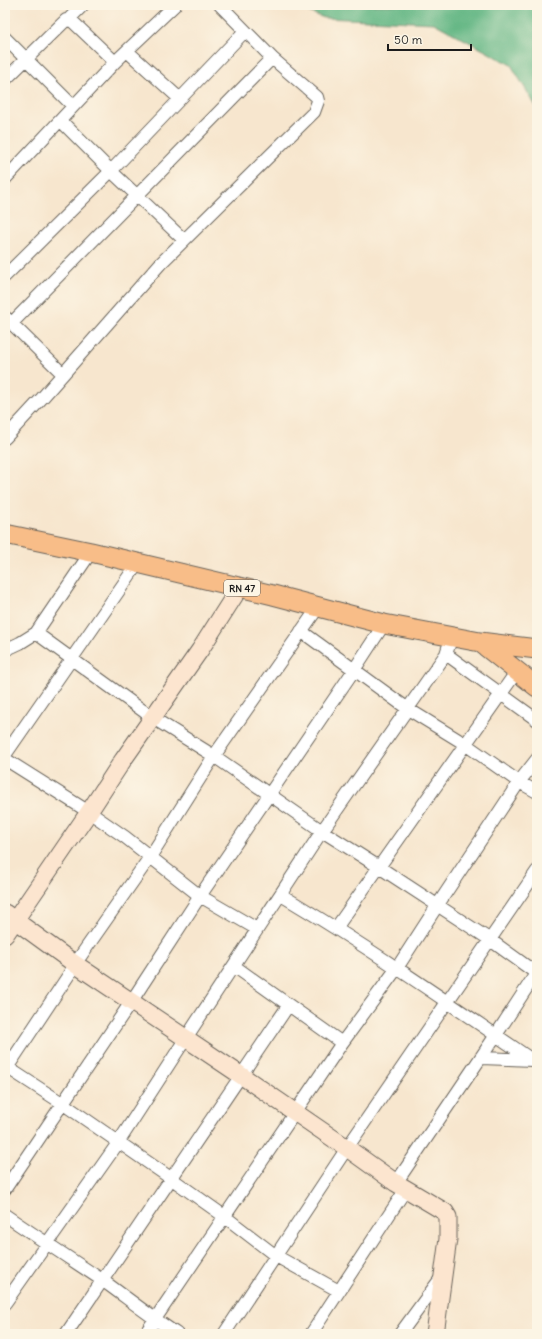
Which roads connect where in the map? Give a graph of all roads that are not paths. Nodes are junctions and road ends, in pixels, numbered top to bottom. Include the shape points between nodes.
1 (83, 5) edge
2 (175, 5) edge
3 (220, 5) edge
4 (69, 19) junction
5 (245, 31) junction
6 (5, 38) edge
7 (127, 51) junction
8 (272, 58) junction
9 (26, 59) junction
10 (115, 62) junction
11 (5, 80) edge
12 (180, 99) junction
13 (73, 106) junction
14 (61, 121) junction
15 (111, 171) junction
16 (5, 179) edge
17 (138, 195) junction
18 (184, 240) junction
19 (5, 276) edge
20 (8, 321) edge
21 (63, 374) junction
22 (9, 424) edge
23 (5, 438) edge
24 (5, 534) edge
25 (91, 552) junction
26 (138, 563) junction
27 (240, 588) junction
28 (319, 606) junction
29 (384, 624) junction
30 (301, 631) junction
31 (36, 632) junction
32 (452, 636) junction
33 (480, 642) junction
34 (537, 649) edge
35 (5, 650) edge
36 (446, 654) junction
37 (73, 658) junction
38 (354, 670) junction
39 (517, 671) junction
40 (537, 687) edge
41 (500, 694) junction
42 (408, 709) junction
43 (153, 718) junction
44 (537, 720) edge
45 (465, 744) junction
46 (5, 755) edge
47 (214, 756) junction
48 (5, 759) edge
49 (537, 759) edge
50 (519, 782) junction
51 (537, 792) edge
52 (270, 795) junction
53 (89, 812) junction
54 (322, 831) junction
55 (150, 857) junction
56 (379, 867) junction
57 (537, 871) edge
58 (281, 895) junction
59 (200, 896) junction
60 (437, 906) junction
61 (10, 917) edge
62 (336, 928) junction
63 (258, 929) junction
64 (5, 935) edge
65 (489, 939) junction
66 (75, 964) junction
67 (234, 966) junction
68 (397, 968) junction
69 (537, 972) edge
70 (448, 1001) junction
71 (131, 1002) junction
72 (288, 1006) junction
73 (496, 1035) junction
74 (186, 1038) junction
75 (342, 1043) junction
76 (481, 1058) junction
77 (534, 1060) edge
78 (6, 1068) edge
79 (242, 1076) junction
80 (62, 1103) junction
81 (294, 1112) junction
82 (118, 1143) junction
83 (347, 1148) junction
84 (172, 1179) junction
85 (401, 1186) junction
86 (5, 1189) edge
87 (5, 1215) edge
88 (224, 1216) junction
89 (46, 1244) junction
90 (276, 1256) junction
91 (441, 1278) junction
92 (103, 1281) junction
93 (340, 1291) junction
94 (5, 1303) edge
95 (154, 1320) junction
96 (66, 1334) edge
97 (145, 1334) edge
98 (177, 1334) edge
99 (224, 1334) edge
100 (311, 1334) edge
101 (400, 1334) edge
102 (435, 1334) edge

1 - 4 street
2 - 7 street
3 - 5 street
4 - 9 street
4 - 10 street
5 - 8 street
5 - 12 street
6 - 9 street
7 - 10 street
7 - 12 street
8 - 17 street
8 - 18 street via 317,97 317,106 310,116
9 - 11 street
9 - 13 street
10 - 13 street
12 - 15 street
13 - 14 street
14 - 15 street
14 - 16 street
15 - 17 street
15 - 19 street
17 - 18 street
17 - 20 street
18 - 21 street
20 - 21 street
21 - 22 street via 42,398
22 - 23 street
24 - 25 main road, RN 47
25 - 26 main road, RN 47
25 - 31 street
26 - 27 main road, RN 47
26 - 37 street
27 - 28 main road, RN 47
27 - 43 street
28 - 29 main road, RN 47
28 - 30 street
29 - 32 main road, RN 47
29 - 38 street
30 - 38 street
30 - 47 street
31 - 35 street
31 - 37 street
32 - 33 main road, RN 47
32 - 36 street
33 - 34 main road, RN 47
33 - 39 main road, RN 47
36 - 41 street
36 - 42 street
37 - 43 street
37 - 46 street
38 - 42 street
38 - 52 street
39 - 40 main road, RN 47
39 - 41 street
41 - 44 street
41 - 45 street
42 - 45 street
42 - 54 street
43 - 47 street
43 - 53 street
45 - 50 street
45 - 56 street
47 - 52 street
47 - 55 street
48 - 53 street
49 - 50 street
50 - 51 street
50 - 60 street
52 - 54 street
52 - 59 street
53 - 55 street
53 - 61 street
54 - 56 street
54 - 58 street
55 - 59 street
55 - 66 street
56 - 60 street
56 - 62 street
57 - 65 street
58 - 62 street
58 - 63 street
59 - 63 street
59 - 71 street
60 - 65 street
60 - 68 street
61 - 64 street
61 - 66 street
62 - 68 street
63 - 67 street
65 - 69 street
65 - 70 street
66 - 71 street
66 - 78 street
67 - 72 street
67 - 74 street
68 - 70 street
68 - 75 street
69 - 73 street
70 - 73 street
70 - 83 street
71 - 74 street
71 - 80 street
72 - 75 street
72 - 79 street
73 - 76 street
73 - 77 street
74 - 79 street
74 - 82 street
75 - 81 street
76 - 77 street
76 - 85 street
78 - 80 street
79 - 81 street
79 - 84 street
80 - 82 street
80 - 86 street
81 - 83 street
81 - 88 street
82 - 84 street
82 - 89 street
83 - 85 street
83 - 90 street
84 - 88 street
84 - 92 street
85 - 91 street via 442,1209 448,1217 448,1239
85 - 93 street
87 - 89 street
88 - 90 street
88 - 95 street
89 - 92 street
89 - 94 street
90 - 93 street
90 - 99 street
91 - 101 street
91 - 102 street
92 - 95 street
92 - 96 street
93 - 100 street
95 - 97 street
95 - 98 street

